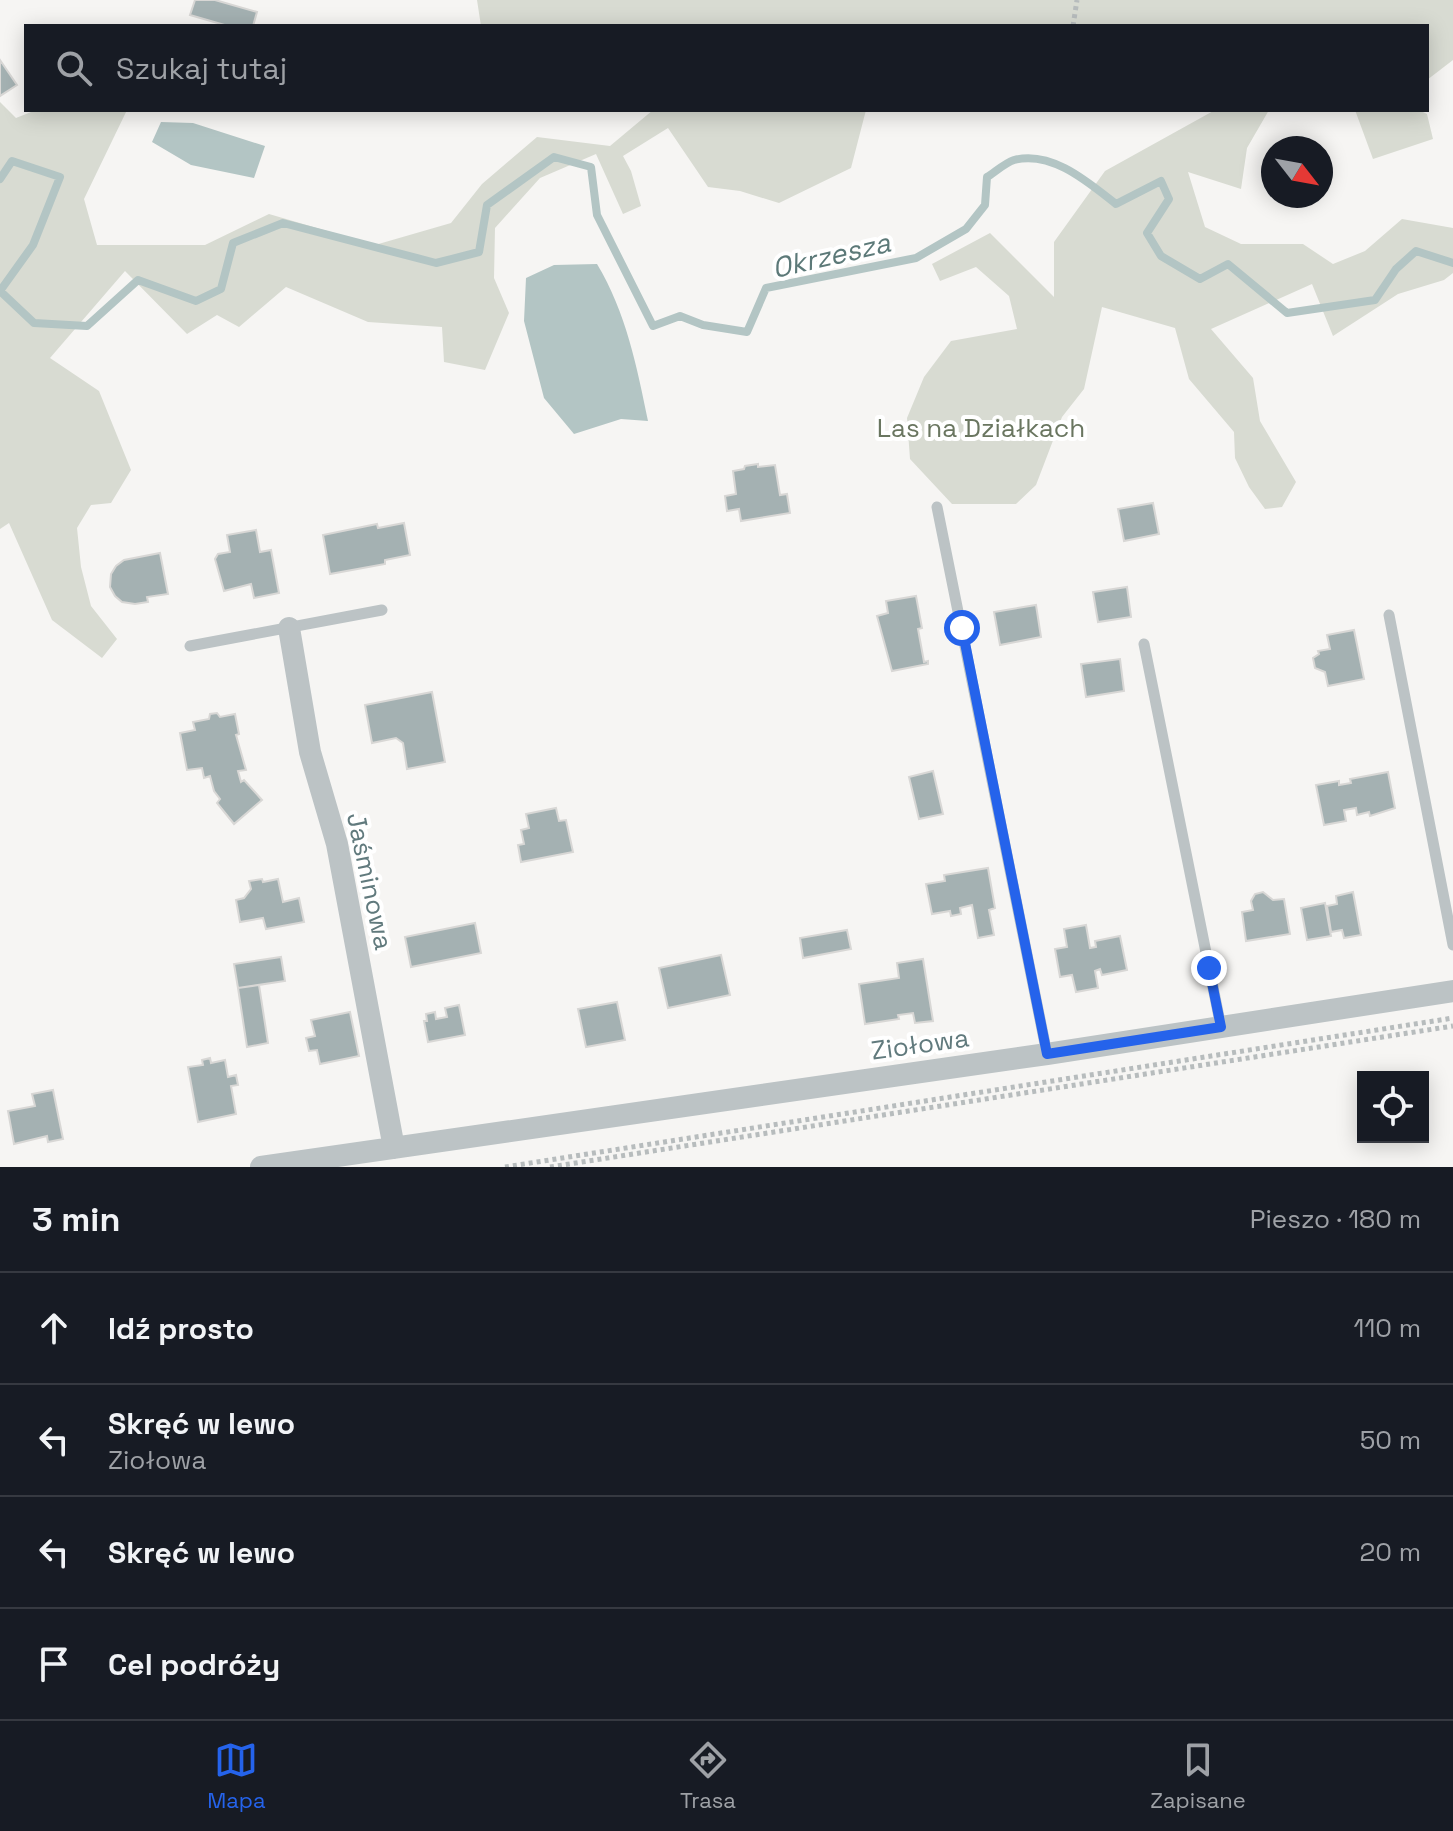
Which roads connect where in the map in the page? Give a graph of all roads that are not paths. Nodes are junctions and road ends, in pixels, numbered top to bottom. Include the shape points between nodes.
1 (937, 507) dead end
2 (382, 610) dead end
3 (1389, 615) dead end
4 (289, 628) junction
5 (1144, 644) dead end
6 (190, 646) dead end
7 (1453, 945) edge
8 (1453, 991) edge
9 (1221, 1027) junction
10 (1047, 1054) junction
11 (394, 1148) junction
12 (261, 1167) edge

1 - 10 lane
2 - 4 lane
3 - 7 lane
4 - 6 lane
4 - 11 street, Jaśminowa via 310,752 337,844
5 - 9 lane
8 - 9 street, Ziołowa
9 - 10 street, Ziołowa
10 - 11 street, Ziołowa
11 - 12 street, Ziołowa

